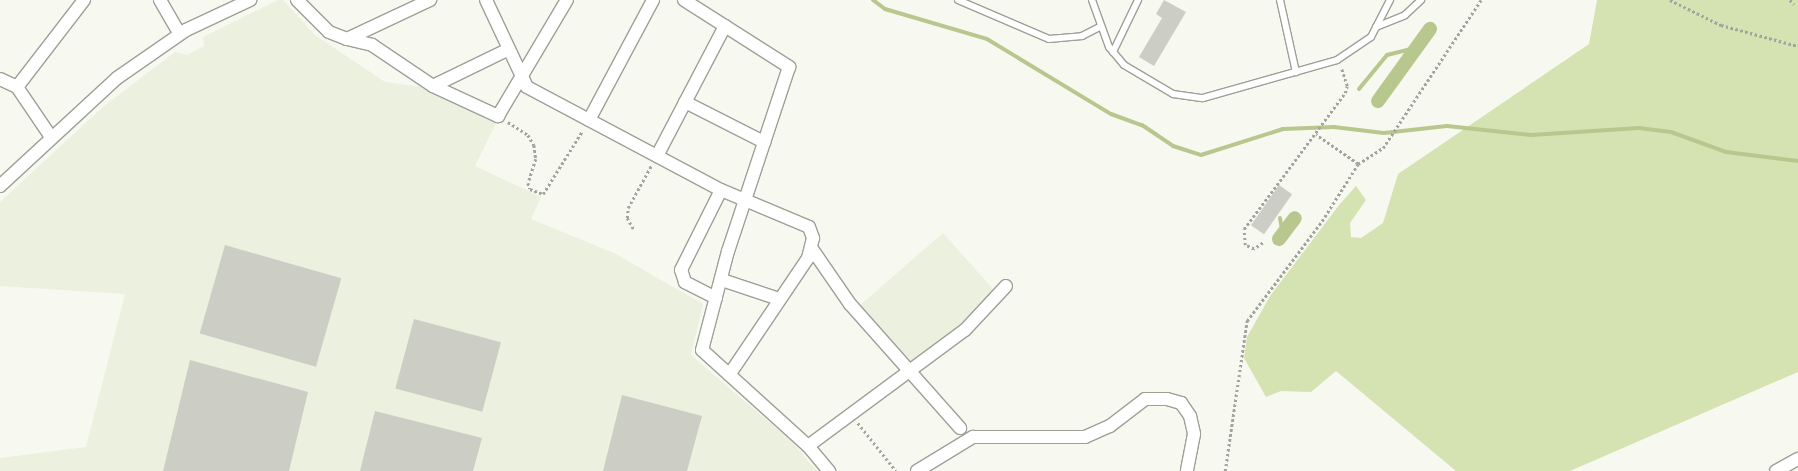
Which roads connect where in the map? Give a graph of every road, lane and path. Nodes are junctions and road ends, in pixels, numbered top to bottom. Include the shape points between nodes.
1 (84, 0) edge
2 (160, 0) edge
3 (250, 0) edge
4 (297, 0) edge
5 (430, 0) edge
6 (486, 0) edge
7 (567, 0) edge
8 (653, 0) edge
9 (684, 0) edge
10 (958, 0) edge
11 (1092, 0) edge
12 (1138, 0) edge
13 (1280, 0) edge
14 (1390, 0) edge
15 (1421, 0) edge
16 (1481, 0) edge
17 (1670, 0) edge
18 (1790, 0) edge
19 (1794, 4) dead end
20 (725, 26) junction
21 (1100, 27) junction
22 (1376, 27) junction
23 (180, 34) junction
24 (347, 39) junction
25 (1798, 46) edge
26 (507, 50) junction
27 (1113, 52) junction
28 (1337, 60) junction
29 (1296, 72) junction
30 (0, 79) edge
31 (521, 82) junction
32 (433, 86) junction
33 (17, 87) junction
34 (685, 102) junction
35 (498, 116) junction
36 (589, 120) junction
37 (1316, 135) junction
38 (51, 137) junction
39 (764, 142) junction
40 (656, 156) junction
41 (1358, 164) junction
42 (0, 186) edge
43 (721, 190) junction
44 (747, 202) junction
45 (632, 230) dead end
46 (1263, 243) dead end
47 (812, 249) junction
48 (722, 280) junction
49 (1006, 286) dead end
50 (716, 298) junction
51 (779, 299) junction
52 (913, 371) junction
53 (729, 375) junction
54 (851, 414) junction
55 (960, 428) dead end
56 (808, 446) junction
57 (1798, 459) edge
58 (829, 471) edge
59 (896, 471) edge
60 (917, 471) edge
61 (1187, 471) edge
62 (1224, 471) edge
63 (1776, 471) edge

1 - 33 street
2 - 23 street
3 - 23 street
4 - 24 street via 330,32
5 - 24 street
6 - 26 street
7 - 31 street
8 - 36 street
9 - 20 street
10 - 21 lane via 1049,39 1082,36
11 - 21 lane
12 - 27 lane
13 - 29 lane
14 - 22 lane
15 - 22 lane via 1405,16
16 - 41 path via 1384,148
17 - 25 path via 1721,25
18 - 19 path
20 - 34 street
20 - 39 street via 789,67
21 - 27 lane
22 - 28 lane via 1362,46
23 - 38 street via 117,78
24 - 32 street via 372,45
26 - 31 street
26 - 32 street
27 - 29 lane via 1146,82 1173,94 1203,98
28 - 29 lane
28 - 37 path via 1347,86
30 - 33 street
31 - 35 street
31 - 36 street
32 - 35 street
33 - 38 street
34 - 39 street
34 - 40 street
35 - 36 path via 528,134 536,160 530,189 543,194
36 - 40 street
37 - 41 path
37 - 46 path via 1244,229 1245,245 1254,249
38 - 42 street
39 - 44 street
40 - 43 street
40 - 45 path via 628,208 627,218
41 - 62 path via 1348,185 1247,321
43 - 44 street
43 - 50 street via 681,270 684,282
44 - 47 street via 808,226
44 - 48 street
47 - 51 street
47 - 52 street via 850,304
48 - 50 street
48 - 51 street
49 - 52 street via 976,321
50 - 53 street via 700,347
51 - 53 street
52 - 54 street
52 - 55 street
53 - 56 street
54 - 56 street
54 - 59 path
56 - 58 street
57 - 63 street
60 - 61 street via 973,437 1085,437 1110,426 1145,399 1167,398 1181,404 1190,416 1194,434

